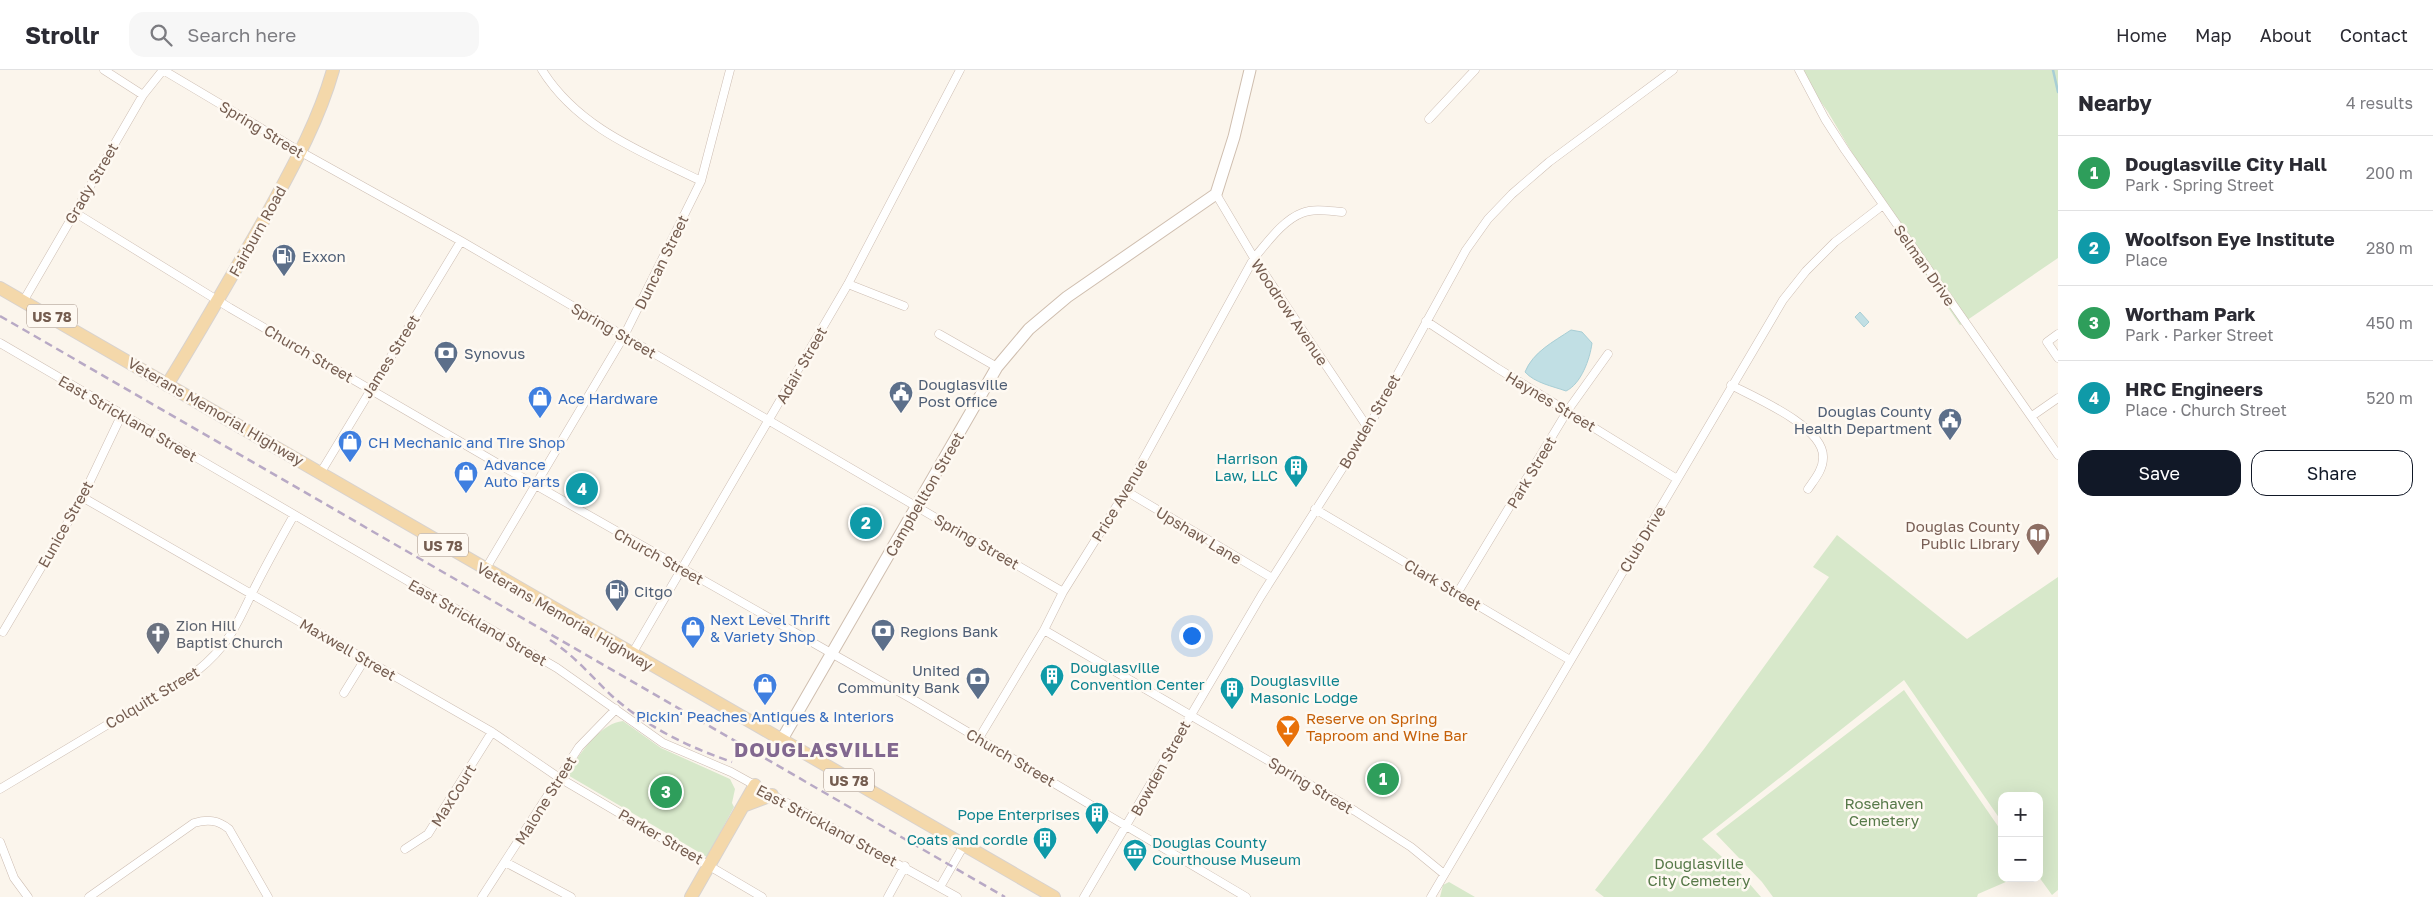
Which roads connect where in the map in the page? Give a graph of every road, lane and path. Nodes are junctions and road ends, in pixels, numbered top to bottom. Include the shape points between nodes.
1 (104, 70) edge
2 (163, 70) edge
3 (333, 70) edge
4 (542, 70) edge
5 (730, 70) edge
6 (960, 70) edge
7 (1250, 70) edge
8 (1475, 70) edge
9 (1672, 70) edge
10 (1799, 70) edge
11 (143, 95) junction
12 (1429, 119) dead end
13 (301, 152) junction
14 (701, 181) junction
15 (1216, 194) junction
16 (1883, 205) junction
17 (74, 212) junction
18 (1342, 212) dead end
19 (461, 241) junction
20 (1254, 258) junction
21 (848, 284) junction
22 (0, 288) edge
23 (24, 300) junction
24 (218, 301) junction
25 (904, 306) dead end
26 (1426, 322) junction
27 (939, 334) dead end
28 (2058, 334) edge
29 (624, 336) junction
30 (0, 343) edge
31 (1608, 354) dead end
32 (2058, 358) edge
33 (997, 367) junction
34 (166, 385) junction
35 (1731, 385) junction
36 (370, 389) junction
37 (2058, 398) edge
38 (1568, 410) junction
39 (122, 414) junction
40 (2032, 416) junction
41 (770, 420) junction
42 (1368, 428) junction
43 (2058, 455) edge
44 (321, 472) junction
45 (1677, 479) junction
46 (536, 484) junction
47 (1808, 489) dead end
48 (1126, 492) junction
49 (82, 497) junction
50 (917, 506) junction
51 (1315, 509) junction
52 (294, 515) junction
53 (682, 569) junction
54 (485, 570) junction
55 (1272, 578) junction
56 (1063, 592) junction
57 (1458, 592) junction
58 (252, 594) junction
59 (1044, 630) junction
60 (3, 632) dead end
61 (832, 653) junction
62 (632, 654) junction
63 (365, 659) junction
64 (1570, 660) junction
65 (344, 693) dead end
66 (616, 709) junction
67 (1190, 714) junction
68 (492, 732) junction
69 (979, 738) junction
70 (781, 741) junction
71 (558, 777) junction
72 (755, 786) junction
73 (0, 788) edge
74 (772, 795) junction
75 (743, 806) junction
76 (1127, 826) junction
77 (0, 842) edge
78 (964, 845) junction
79 (405, 849) dead end
80 (505, 862) junction
81 (710, 865) junction
82 (905, 866) junction
83 (1444, 874) junction
84 (940, 887) junction
85 (1233, 894) edge
86 (28, 897) edge
87 (89, 897) edge
88 (268, 897) edge
89 (482, 897) edge
90 (571, 897) edge
91 (692, 897) edge
92 (762, 897) edge
93 (888, 897) edge
94 (957, 897) edge
95 (1054, 897) edge
96 (1084, 897) edge
97 (1246, 897) edge
98 (1431, 897) edge

1 - 11 street
2 - 11 street, Grady Street
2 - 13 street, Spring Street
3 - 13 main road, Fairburn Road via 319,114
4 - 14 street via 562,98 615,139
5 - 14 street, Duncan Street
6 - 21 street, Adair Street
7 - 15 main road
8 - 12 street
9 - 26 street, Bowden Street via 1549,162 1512,194 1488,219 1466,250
10 - 16 street, Selman Drive via 1825,119
11 - 17 street, Grady Street
13 - 19 street, Spring Street
13 - 24 main road, Fairburn Road
14 - 29 street, Duncan Street
15 - 20 street, Woodrow Avenue
15 - 33 main road, Campbellton Street via 1067,297 1028,329
16 - 35 street, Club Drive via 1835,242 1806,271 1782,300
16 - 40 street, Selman Drive
17 - 23 street, Grady Street
17 - 24 street, Church Street
18 - 20 street, Price Avenue via 1315,210 1302,213 1272,237
19 - 29 street, Spring Street
19 - 36 street, James Street
20 - 42 street, Woodrow Avenue
20 - 48 street, Price Avenue
21 - 25 street
21 - 41 street, Adair Street
22 - 23 main road, Veterans Memorial Highway / US 78
23 - 34 main road, Veterans Memorial Highway / US 78
24 - 34 main road, Fairburn Road
24 - 36 street, Church Street
26 - 38 street, Haynes Street
26 - 42 street, Bowden Street
27 - 33 street
28 - 32 street via 2047,342
29 - 41 street, Spring Street
29 - 46 street, Duncan Street
30 - 39 street, East Strickland Street
31 - 38 street, Park Street
33 - 50 main road, Campbellton Street
34 - 44 main road, Veterans Memorial Highway / US 78
35 - 45 street, Club Drive
35 - 47 street via 1790,416 1811,432 1823,458
36 - 44 street, James Street
36 - 46 street, Church Street
37 - 40 street
38 - 45 street, Haynes Street
38 - 57 street, Park Street
39 - 49 street, Eunice Street
39 - 52 street, East Strickland Street
40 - 43 street, Selman Drive
41 - 50 street, Spring Street
41 - 53 street, Adair Street
42 - 51 street, Bowden Street
44 - 54 main road, Veterans Memorial Highway / US 78
45 - 64 street, Club Drive
46 - 53 street, Church Street
46 - 54 street, Duncan Street
48 - 55 street, Upshaw Lane
48 - 56 street, Price Avenue
49 - 58 street, Maxwell Street
49 - 60 street, Eunice Street
50 - 56 street, Spring Street
50 - 61 main road, Campbellton Street
51 - 55 street, Bowden Street
51 - 57 street, Clark Street
52 - 58 street, Colquitt Street
52 - 66 street, East Strickland Street via 556,668
53 - 61 street, Church Street
53 - 62 street, Adair Street
54 - 62 main road, Veterans Memorial Highway / US 78
55 - 67 street, Bowden Street
56 - 59 street, Price Avenue
57 - 64 street, Clark Street
58 - 63 street, Maxwell Street
58 - 73 street, Colquitt Street via 241,620 217,655 197,671
59 - 67 street, Spring Street
59 - 69 street, Price Avenue
61 - 69 street, Church Street
61 - 70 main road, Campbellton Street
62 - 70 main road, Veterans Memorial Highway / US 78
63 - 65 street
63 - 68 street, Maxwell Street
64 - 83 street, Club Drive
66 - 71 street, Malone Street via 579,747
66 - 72 street, East Strickland Street via 663,742
67 - 76 street, Bowden Street
67 - 83 street, Spring Street via 1355,811
68 - 71 street, Maxwell Street
68 - 79 street, MaxCourt via 428,834
69 - 76 street, Church Street
70 - 78 main road, Veterans Memorial Highway / US 78
71 - 80 street, Malone Street
71 - 81 street, Parker Street
72 - 74 street, East Strickland Street
72 - 75 main road
74 - 75 main road
74 - 82 street, East Strickland Street
75 - 81 main road
76 - 85 street, Church Street
76 - 96 street, Bowden Street
77 - 86 street via 14,878
78 - 84 street
78 - 95 main road, Veterans Memorial Highway / US 78
80 - 89 street, Malone Street
80 - 90 street
81 - 91 main road
81 - 92 street, Parker Street
82 - 84 street, East Strickland Street
82 - 93 street
83 - 98 street, Club Drive
84 - 94 street, East Strickland Street
85 - 97 street, Church Street
87 - 88 street via 194,823 209,820 229,829

